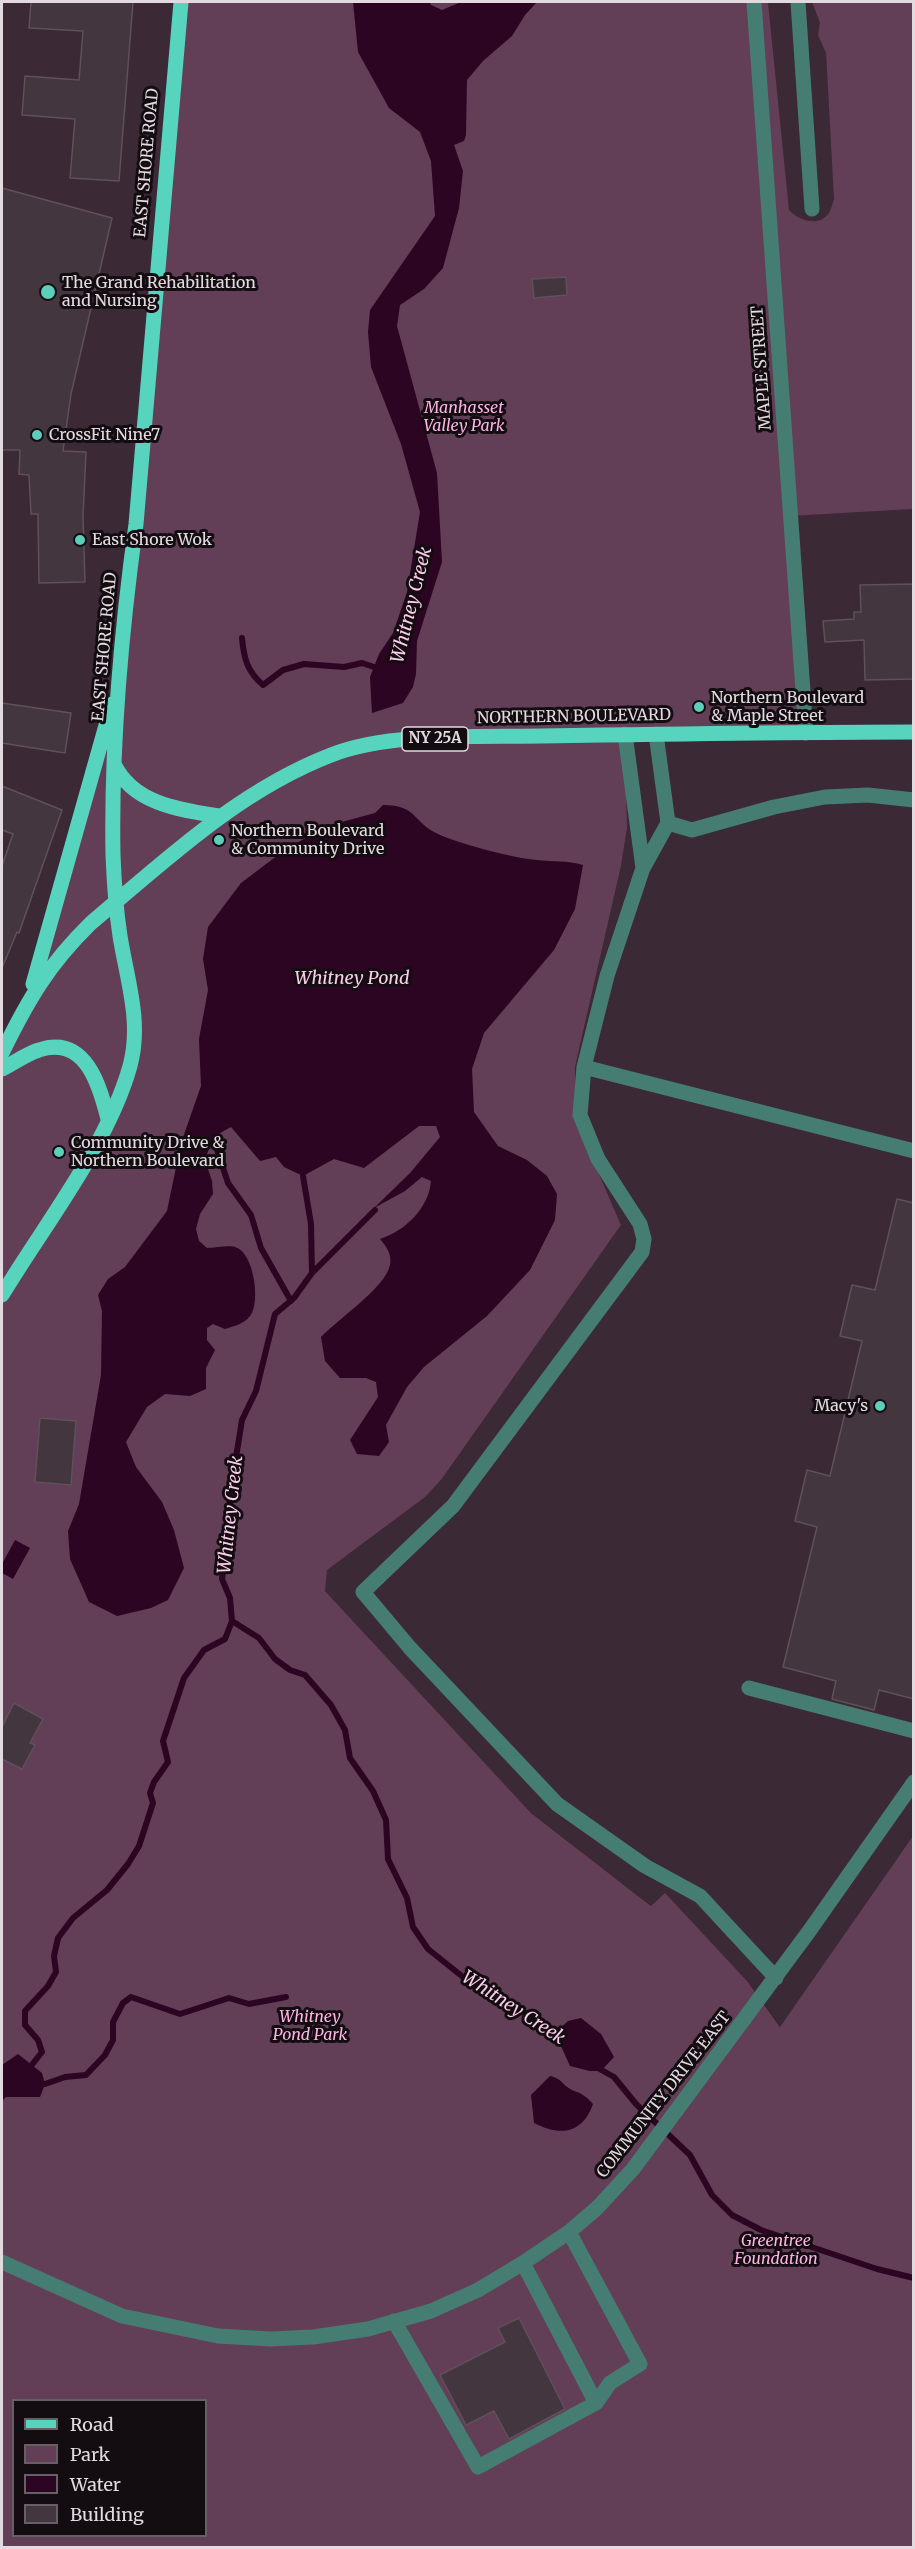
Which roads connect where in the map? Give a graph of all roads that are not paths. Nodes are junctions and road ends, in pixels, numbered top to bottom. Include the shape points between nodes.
1 (181, 2) edge
2 (754, 2) edge
3 (798, 2) edge
4 (812, 209) dead end
5 (121, 672) junction
6 (914, 732) edge
7 (806, 733) junction
8 (624, 734) junction
9 (656, 734) junction
10 (114, 764) junction
11 (914, 800) edge
12 (219, 816) junction
13 (668, 823) junction
14 (643, 868) junction
15 (117, 902) junction
16 (29, 998) junction
17 (2, 1053) edge
18 (584, 1067) junction
19 (2, 1069) edge
20 (108, 1119) junction
21 (914, 1151) edge
22 (2, 1295) edge
23 (749, 1688) dead end
24 (914, 1731) edge
25 (914, 1782) edge
26 (776, 1978) junction
27 (569, 2232) junction
28 (2, 2262) edge
29 (523, 2263) junction
30 (394, 2321) junction
31 (596, 2403) junction

1 - 5 main road, EAST SHORE ROAD
2 - 7 street, MAPLE STREET
3 - 4 street
5 - 10 main road, EAST SHORE ROAD
5 - 16 main road
6 - 7 main road, NORTHERN BOULEVARD / NY 25A
7 - 9 main road, NORTHERN BOULEVARD / NY 25A
8 - 9 main road, NORTHERN BOULEVARD / NY 25A
8 - 12 main road, NORTHERN BOULEVARD / NY 25A via 401,740 353,748 294,770
8 - 14 street
9 - 13 street
10 - 12 main road via 129,784 161,805
10 - 15 main road, EAST SHORE ROAD
11 - 13 street via 868,795 825,797 692,830
12 - 15 main road, NORTHERN BOULEVARD / NY 25A
13 - 14 street
14 - 18 street
15 - 16 main road, NORTHERN BOULEVARD / NY 25A via 70,944
15 - 20 main road, EAST SHORE ROAD via 135,1017 134,1044 124,1084
16 - 17 main road, NORTHERN BOULEVARD / NY 25A
18 - 21 street
18 - 26 street via 580,1115 598,1159 640,1224 645,1239 642,1252 453,1506 363,1592 410,1648 557,1804 645,1866 700,1896
19 - 20 main road via 47,1048 73,1053 95,1075
20 - 22 main road, EAST SHORE ROAD via 82,1168
23 - 24 street
25 - 26 street, COMMUNITY DRIVE EAST
26 - 27 street, COMMUNITY DRIVE EAST via 633,2169
27 - 29 street, COMMUNITY DRIVE EAST
27 - 31 street via 640,2364 610,2383
28 - 30 street, COMMUNITY DRIVE EAST via 122,2316 218,2336 313,2337
29 - 30 street, COMMUNITY DRIVE EAST via 469,2294 431,2311
29 - 31 street
30 - 31 street via 478,2467

